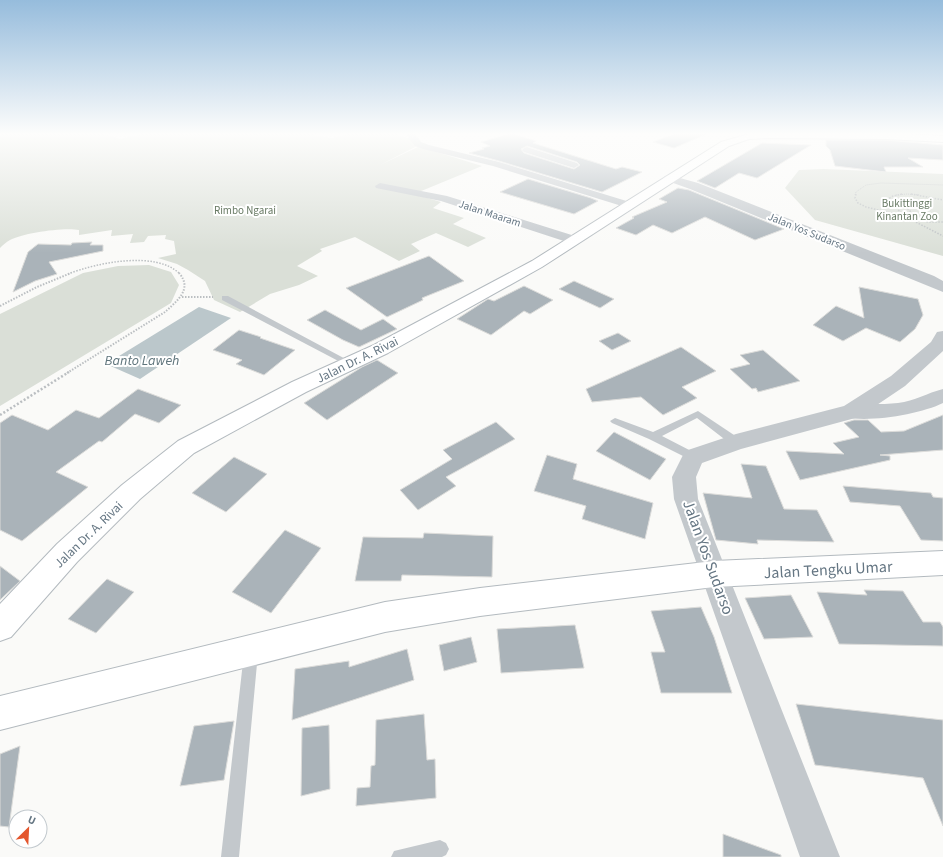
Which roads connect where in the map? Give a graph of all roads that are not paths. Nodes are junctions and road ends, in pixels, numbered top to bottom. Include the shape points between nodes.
1 (526, 173) edge
2 (554, 173) edge
3 (677, 173) edge
4 (543, 178) junction
5 (669, 178) junction
6 (380, 186) dead end
7 (629, 205) junction
8 (574, 240) junction
9 (943, 287) edge
10 (225, 298) road end
11 (943, 336) edge
12 (349, 363) junction
13 (943, 395) edge
14 (851, 412) junction
15 (615, 421) dead end
16 (653, 436) junction
17 (736, 442) junction
18 (693, 457) junction
19 (943, 563) edge
20 (714, 574) junction
21 (0, 626) edge
22 (252, 649) junction
23 (0, 713) edge
24 (440, 849) dead end
25 (230, 857) edge
26 (400, 857) edge
27 (820, 857) edge

1 - 4 street
2 - 4 street
3 - 5 main road, Jalan Dr. A. Rivai
4 - 7 street
5 - 7 main road, Jalan Dr. A. Rivai
5 - 9 street, Jalan Yos Sudarso via 928,278
6 - 8 street, Jalan Maaram via 443,198
7 - 8 main road, Jalan Dr. A. Rivai
8 - 12 main road, Jalan Dr. A. Rivai via 537,264 439,318
10 - 12 lane
11 - 14 street via 940,345 898,381
12 - 21 main road, Jalan Dr. A. Rivai via 252,411 186,448 131,492 67,553
13 - 14 street via 901,410
14 - 17 street
15 - 16 lane
16 - 17 lane via 698,414
16 - 18 lane
17 - 18 street
18 - 20 street, Jalan Yos Sudarso via 684,477 686,498
19 - 20 main road, Jalan Tengku Umar
20 - 22 main road, Jalan Tengku Umar via 480,602 385,617
20 - 27 street, Jalan Yos Sudarso
22 - 23 main road, Jalan Tengku Umar
22 - 25 lane
24 - 26 lane

